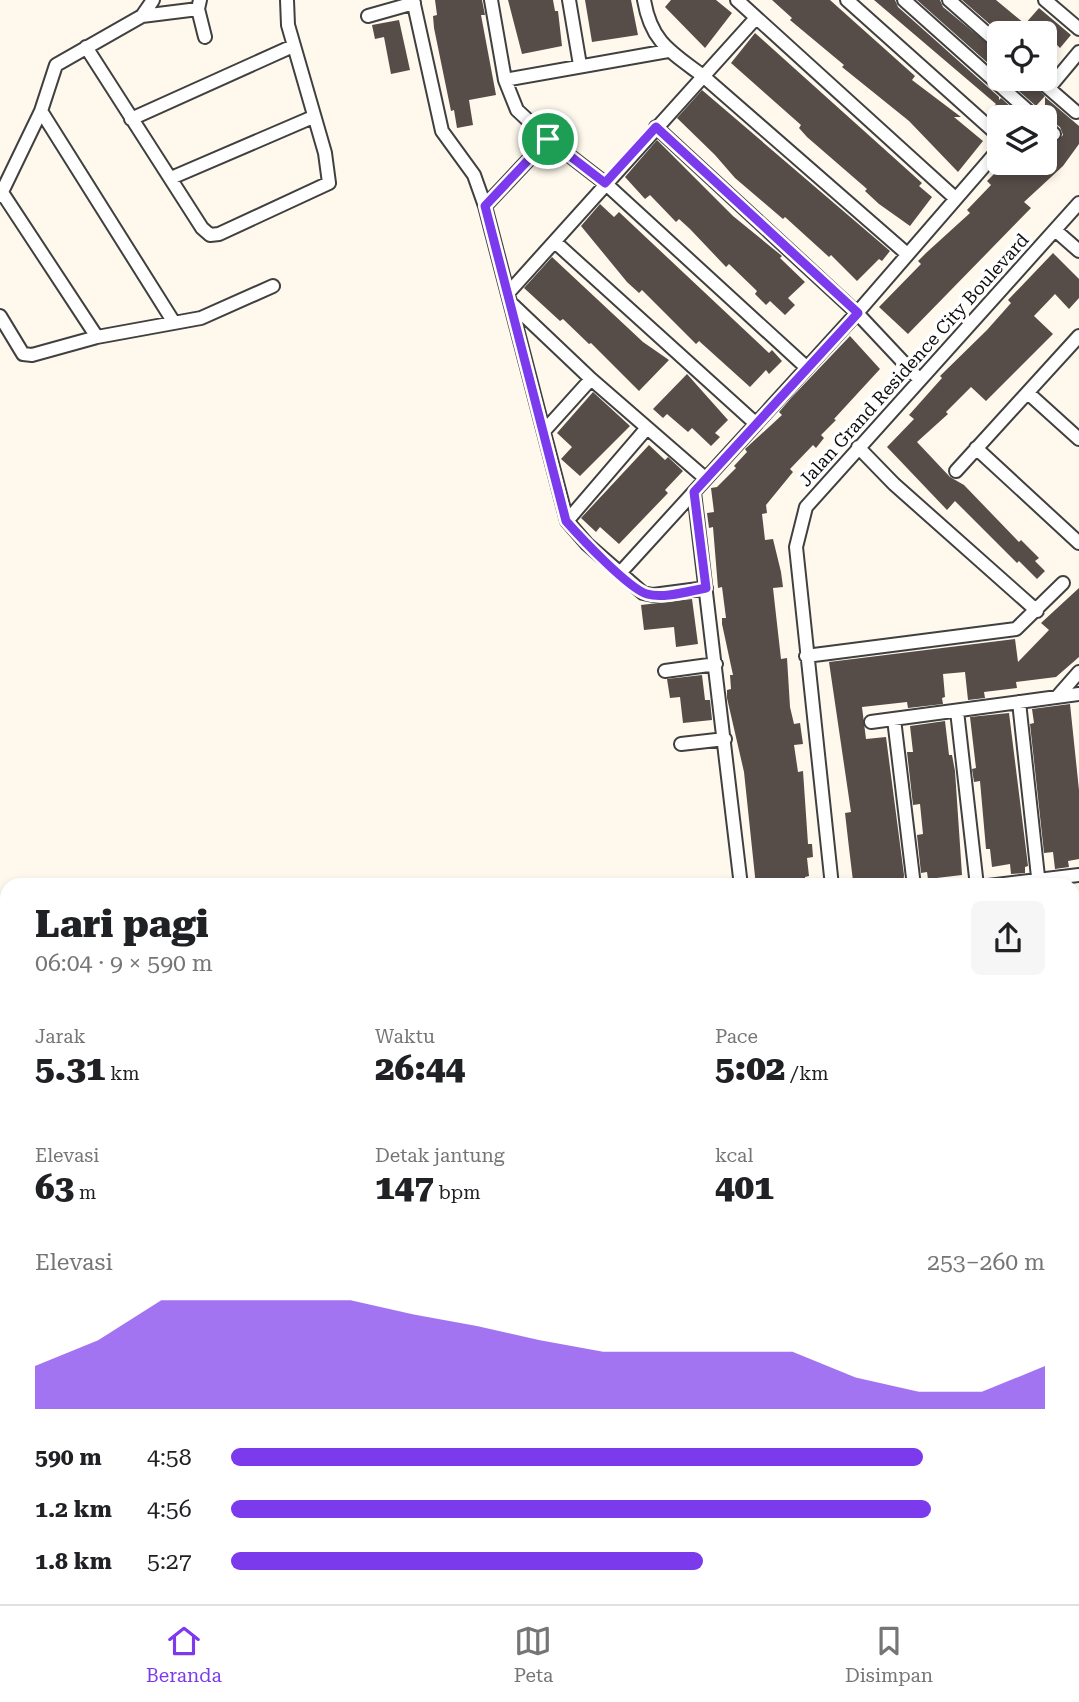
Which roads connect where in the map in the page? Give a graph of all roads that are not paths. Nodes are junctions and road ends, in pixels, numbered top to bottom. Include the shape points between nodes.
1 (153, 0) edge
2 (287, 0) edge
3 (491, 0) edge
4 (569, 0) edge
5 (644, 0) edge
6 (737, 0) edge
7 (847, 0) edge
8 (904, 0) edge
9 (949, 0) edge
10 (1045, 0) edge
11 (414, 2) edge
12 (199, 5) edge
13 (142, 16) junction
14 (368, 16) dead end
15 (755, 19) junction
16 (1079, 29) edge
17 (987, 33) edge
18 (205, 37) dead end
19 (293, 46) junction
20 (86, 47) junction
21 (668, 51) junction
22 (1079, 52) edge
23 (580, 65) junction
24 (703, 76) junction
25 (1057, 79) edge
26 (505, 80) junction
27 (1051, 91) edge
28 (1022, 105) edge
29 (41, 111) junction
30 (1076, 112) dead end
31 (313, 117) junction
32 (131, 119) junction
33 (987, 125) edge
34 (656, 127) junction
35 (548, 139) junction
36 (987, 162) edge
37 (171, 178) junction
38 (605, 183) junction
39 (1, 193) edge
40 (955, 198) junction
41 (1079, 203) edge
42 (485, 206) junction
43 (1055, 230) junction
44 (555, 242) junction
45 (1079, 251) edge
46 (906, 253) junction
47 (273, 286) dead end
48 (510, 298) junction
49 (858, 313) junction
50 (0, 316) edge
51 (173, 321) junction
52 (1079, 336) edge
53 (97, 337) junction
54 (806, 367) junction
55 (591, 379) junction
56 (919, 379) junction
57 (1028, 393) junction
58 (754, 422) junction
59 (646, 429) junction
60 (545, 430) junction
61 (1079, 439) edge
62 (858, 447) junction
63 (975, 448) junction
64 (956, 471) dead end
65 (705, 478) junction
66 (694, 492) junction
67 (566, 521) junction
68 (1079, 543) edge
69 (620, 573) junction
70 (1063, 583) dead end
71 (706, 588) junction
72 (1037, 611) junction
73 (806, 656) junction
74 (716, 664) junction
75 (665, 671) dead end
76 (1079, 672) edge
77 (1057, 697) junction
78 (1079, 697) edge
79 (1019, 702) junction
80 (957, 711) junction
81 (894, 719) junction
82 (871, 722) dead end
83 (724, 739) junction
84 (681, 744) dead end
85 (740, 878) edge
86 (831, 878) edge
87 (913, 878) edge
88 (976, 878) edge
89 (1038, 878) edge

1 - 13 street
2 - 19 street
3 - 26 street
4 - 23 street
5 - 21 street via 652,32
6 - 15 street
7 - 33 street
8 - 28 street
9 - 17 street
10 - 16 street
11 - 14 street
11 - 42 street via 442,131 474,175
12 - 13 street
12 - 18 street
13 - 20 street
15 - 24 street
15 - 40 street
19 - 31 street
19 - 32 street
20 - 29 street via 56,65
20 - 32 street
21 - 23 street
21 - 24 street
22 - 25 street
23 - 26 street
24 - 34 street
24 - 46 street
26 - 35 street via 517,110
27 - 30 street
29 - 39 street
29 - 51 street
31 - 37 street
31 - 37 street via 329,183 226,231 207,233
32 - 37 street
34 - 38 street
34 - 49 street
35 - 38 street
35 - 42 street
36 - 40 street
38 - 44 street
38 - 54 street
39 - 53 street
40 - 46 street
41 - 43 street, Jalan Grand Residence City Boulevard
42 - 48 street
43 - 45 street
43 - 56 street, Jalan Grand Residence City Boulevard
44 - 48 street
44 - 58 street
46 - 49 street
47 - 51 street via 201,318
48 - 55 street
48 - 60 street
49 - 54 street
49 - 56 street
50 - 53 street via 27,355
51 - 53 street
52 - 57 street
54 - 58 street
55 - 59 street
55 - 60 street
56 - 62 street, Jalan Grand Residence City Boulevard
57 - 61 street
57 - 63 street
58 - 65 street
59 - 65 street
59 - 67 street
60 - 67 street
62 - 72 street
62 - 73 street, Jalan Grand Residence City Boulevard via 814,495 797,533
63 - 64 street
63 - 68 street
65 - 66 street
66 - 69 street
66 - 71 street
67 - 69 street
69 - 71 street via 647,594
70 - 72 street
71 - 74 street
72 - 73 street via 1016,629
73 - 86 street, Jalan Grand Residence City Boulevard
74 - 75 street
74 - 83 street
76 - 77 street
77 - 78 street
77 - 79 street
79 - 80 street
79 - 89 street
80 - 81 street
80 - 88 street
81 - 82 street
81 - 87 street
83 - 84 street
83 - 85 street

